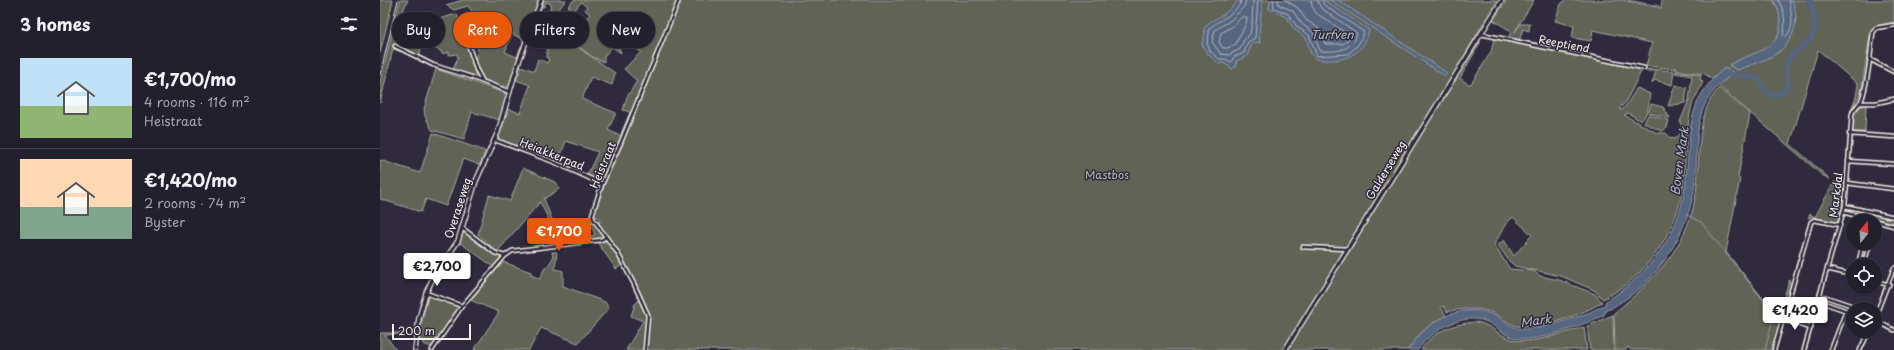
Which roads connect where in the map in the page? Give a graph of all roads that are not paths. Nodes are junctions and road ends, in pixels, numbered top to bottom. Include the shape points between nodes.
1 (541, 0) edge
2 (678, 0) edge
3 (1502, 0) edge
4 (1894, 25) edge
5 (1481, 34) junction
6 (399, 48) edge
7 (470, 48) edge
8 (1869, 59) junction
9 (1644, 68) dead end
10 (1894, 72) edge
11 (482, 81) junction
12 (510, 92) junction
13 (1894, 99) edge
14 (1860, 103) junction
15 (1849, 134) junction
16 (1894, 137) edge
17 (495, 140) junction
18 (1848, 161) junction
19 (1894, 164) edge
20 (1847, 183) junction
21 (602, 184) junction
22 (1894, 189) edge
23 (1844, 206) junction
24 (1843, 212) junction
25 (1849, 214) edge
26 (1894, 217) edge
27 (1882, 223) edge
28 (1840, 226) junction
29 (1894, 226) edge
30 (462, 228) junction
31 (606, 237) junction
32 (1303, 247) dead end
33 (1349, 249) junction
34 (505, 256) junction
35 (1894, 268) edge
36 (1827, 269) junction
37 (1846, 273) edge
38 (1893, 277) edge
39 (1882, 282) edge
40 (1889, 284) junction
41 (426, 293) junction
42 (1820, 295) junction
43 (1818, 301) junction
44 (1881, 302) edge
45 (1846, 304) edge
46 (462, 306) junction
47 (1846, 310) joint
48 (1782, 320) junction
49 (1882, 324) edge
50 (1811, 328) junction
51 (1894, 330) edge
52 (1866, 338) edge
53 (415, 350) edge
54 (432, 350) edge
55 (645, 350) edge
56 (1285, 350) edge
57 (1774, 350) edge
58 (1804, 350) edge
59 (1831, 350) edge
60 (1860, 350) edge

1 - 12 street, Overaseweg
2 - 21 street, Heistraat
3 - 5 street, Galderseweg
4 - 8 street, Markdal via 1876,28
5 - 9 street, Reeptiend
5 - 33 street, Galderseweg
6 - 11 street via 433,65
7 - 11 street
8 - 10 street
8 - 14 street, Markdal
11 - 12 street
12 - 17 street, Overaseweg
13 - 14 street
14 - 15 street, Markdal via 1854,108
15 - 16 street
15 - 18 street, Markdal
17 - 21 street, Heiakkerpad via 554,162
17 - 30 street, Overaseweg via 479,172
18 - 19 street
18 - 20 street, Markdal
20 - 22 street
20 - 23 street, Markdal
21 - 31 street, Heistraat via 592,217
23 - 24 street, Markdal
23 - 26 street
24 - 25 street
24 - 28 street, Markdal
27 - 29 street
28 - 36 street
28 - 48 street, Markdal via 1814,220 1811,222
30 - 34 street via 495,253
30 - 41 street, Overaseweg via 458,241 432,278
31 - 34 street via 589,242 516,249
31 - 55 street via 617,252 648,315
32 - 33 street
33 - 56 street, Galderseweg
34 - 46 street
35 - 38 street
36 - 37 street
36 - 42 street
38 - 40 street
39 - 40 street
40 - 44 street
41 - 46 street
41 - 53 street, Overaseweg via 419,318
42 - 43 street
42 - 45 street
43 - 47 street
43 - 50 street
46 - 54 street
47 - 59 street
48 - 50 street
48 - 57 street, Markdal
49 - 51 street
50 - 58 street
52 - 60 street

